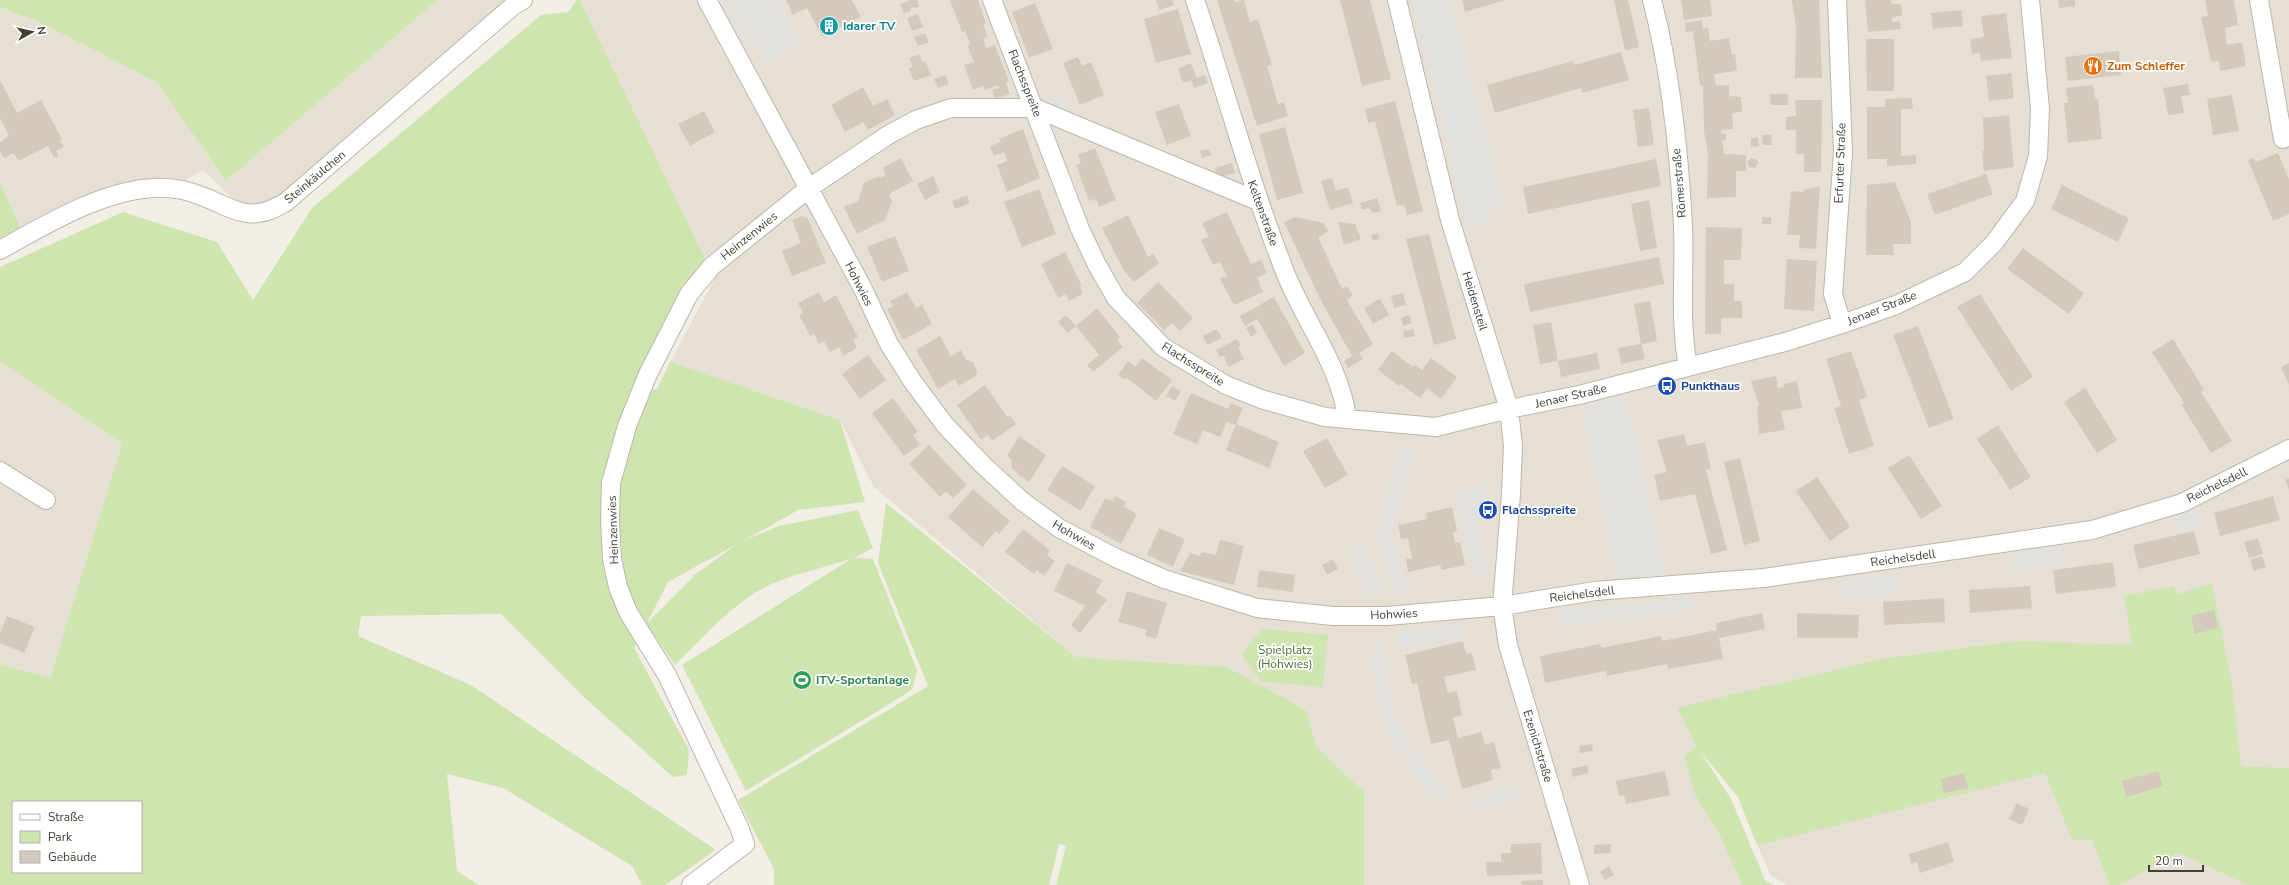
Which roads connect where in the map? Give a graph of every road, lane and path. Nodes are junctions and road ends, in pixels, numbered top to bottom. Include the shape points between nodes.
1 (523, 0) edge
2 (707, 0) edge
3 (992, 0) edge
4 (1195, 0) edge
5 (1397, 0) edge
6 (1652, 0) edge
7 (1837, 0) edge
8 (2030, 0) edge
9 (2258, 0) edge
10 (1035, 108) junction
11 (2283, 139) dead end
12 (809, 188) junction
13 (1258, 201) junction
14 (0, 250) edge
15 (1842, 324) junction
16 (1688, 367) junction
17 (1509, 409) junction
18 (1347, 419) junction
19 (2289, 449) edge
20 (0, 471) edge
21 (46, 500) dead end
22 (1502, 606) junction
23 (691, 885) edge
24 (1580, 885) edge

1 - 14 street, Steinkäulchen via 286,202 272,210 242,213 174,188 131,191 86,206
2 - 12 street, Hohwies
3 - 10 street, Flachsspreite
4 - 13 street, Keltenstraße
5 - 17 street, Heidensteil via 1450,220
6 - 16 street, Römerstraße via 1667,72 1676,134 1683,226 1682,317
7 - 15 street, Erfurter Straße via 1843,152 1833,294
8 - 15 street, Jenaer Straße via 2040,109 2038,156 2025,201 1994,243 1965,272 1896,305
9 - 11 street
10 - 12 street via 970,107 936,112 888,135
10 - 13 street
10 - 18 street, Flachsspreite via 1080,229 1097,265 1116,298 1163,347 1226,385 1261,399 1293,409
12 - 22 street, Hohwies via 889,344 936,413 983,465 1022,502 1059,528 1116,558 1164,579 1257,608 1333,616 1387,616
12 - 23 street, Heinzenwies via 712,266 689,294 648,374 627,426 611,483 612,559 618,587 628,612 667,676 745,844
13 - 18 street, Keltenstraße via 1290,283 1342,392
15 - 16 street, Jenaer Straße via 1785,342
16 - 17 street, Jenaer Straße via 1579,395
17 - 18 street, Flachsspreite via 1436,427
17 - 22 street, Heidensteil via 1512,446 1511,494
19 - 22 street, Reichelsdell via 2182,503 2092,530 1764,578 1595,591
20 - 21 street
22 - 24 street, Ezenichstraße via 1508,645

